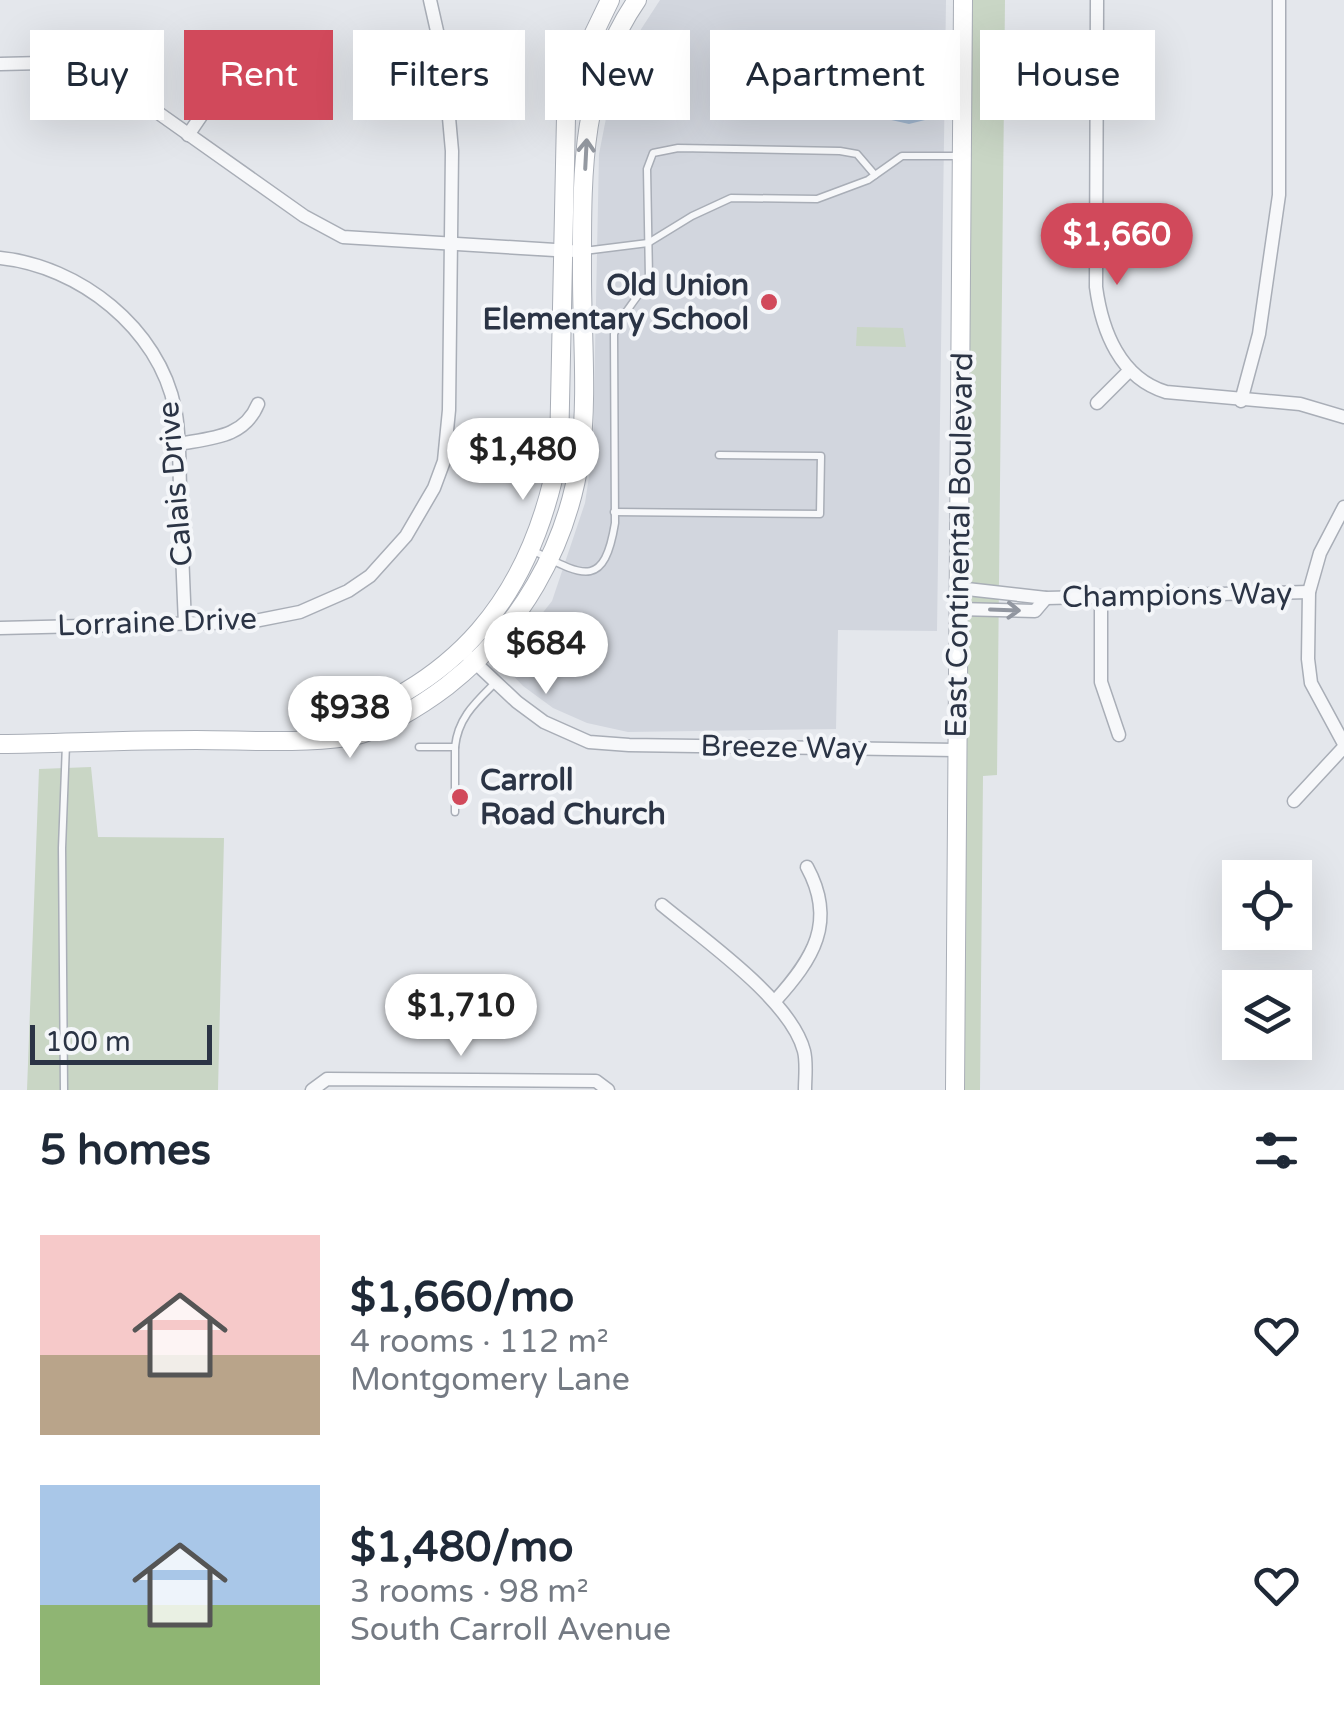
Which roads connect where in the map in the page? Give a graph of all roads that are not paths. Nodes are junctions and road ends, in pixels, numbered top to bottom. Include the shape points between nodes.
1 (430, 0) edge
2 (610, 0) edge
3 (637, 0) edge
4 (963, 0) edge
5 (1097, 0) edge
6 (1279, 0) edge
7 (0, 64) edge
8 (198, 120) edge
9 (188, 135) junction
10 (964, 156) junction
11 (875, 175) junction
12 (648, 243) junction
13 (450, 246) junction
14 (582, 251) junction
15 (562, 252) junction
16 (0, 258) edge
17 (1130, 370) junction
18 (1241, 401) junction
19 (1097, 403) dead end
20 (258, 404) dead end
21 (1344, 418) edge
22 (178, 444) junction
23 (719, 455) dead end
24 (1344, 507) edge
25 (614, 512) junction
26 (531, 549) junction
27 (550, 559) junction
28 (958, 588) junction
29 (1309, 592) junction
30 (1101, 596) junction
31 (1046, 598) junction
32 (958, 609) junction
33 (185, 624) junction
34 (0, 628) edge
35 (470, 657) junction
36 (496, 682) junction
37 (1119, 735) dead end
38 (66, 743) junction
39 (0, 744) edge
40 (1344, 746) edge
41 (419, 747) dead end
42 (455, 747) junction
43 (956, 750) junction
44 (1294, 801) dead end
45 (455, 812) dead end
46 (807, 867) dead end
47 (662, 905) dead end
48 (775, 1001) junction
49 (64, 1090) edge
50 (312, 1090) edge
51 (608, 1090) edge
52 (805, 1090) edge
53 (956, 1090) edge

1 - 13 street, Lorraine Drive via 450,104
2 - 15 main road via 583,56 566,117
14 -> 3 main road via 593,94
4 - 10 main road, East Continental Boulevard
5 - 17 street via 1096,287 1104,325
6 - 18 street via 1279,195 1259,334
7 - 9 street via 43,63 96,76
8 - 9 street
9 - 13 street via 329,232
10 - 11 lane via 902,156
10 - 28 main road, East Continental Boulevard
11 - 12 lane via 817,199 731,198
11 - 12 lane via 858,154 840,151 659,150 647,169
12 - 14 lane
12 - 25 lane via 648,278 614,334
13 - 15 street
13 - 33 street, Lorraine Drive via 446,448 434,488 406,536 370,576 324,604 249,622
14 - 15 street
14 - 27 main road via 580,454
15 - 26 main road via 558,451
16 - 22 street, Calais Drive via 79,282 123,317 165,381
17 - 18 street via 1166,392
17 - 19 street
18 - 21 street via 1300,404
20 - 22 street via 235,433
22 - 33 street, Calais Drive
23 - 25 lane via 820,456 820,514
24 - 29 street
25 - 27 lane via 604,566 575,570
26 - 27 lane
26 - 35 main road
27 - 35 main road via 526,600
28 - 31 street, Champions Way
28 - 32 main road, East Continental Boulevard
29 - 30 street, Champions Way
29 - 40 street via 1311,683
30 - 31 street, Champions Way
30 - 37 street via 1101,682
32 -> 31 street, Champions Way via 1035,611
32 - 43 main road, East Continental Boulevard
33 - 34 street, Lorraine Drive
35 - 36 street, Breeze Way
35 - 38 main road via 352,720 281,740
36 - 42 lane via 469,709
36 - 43 street, Breeze Way via 544,722 589,742
38 - 39 main road
38 - 49 lane
40 - 44 street
41 - 42 lane
42 - 45 lane
43 - 53 main road, East Continental Boulevard
46 - 48 street via 818,887 820,932 798,976
47 - 48 street
48 - 52 street via 804,1050
50 - 51 street via 327,1079 596,1081

